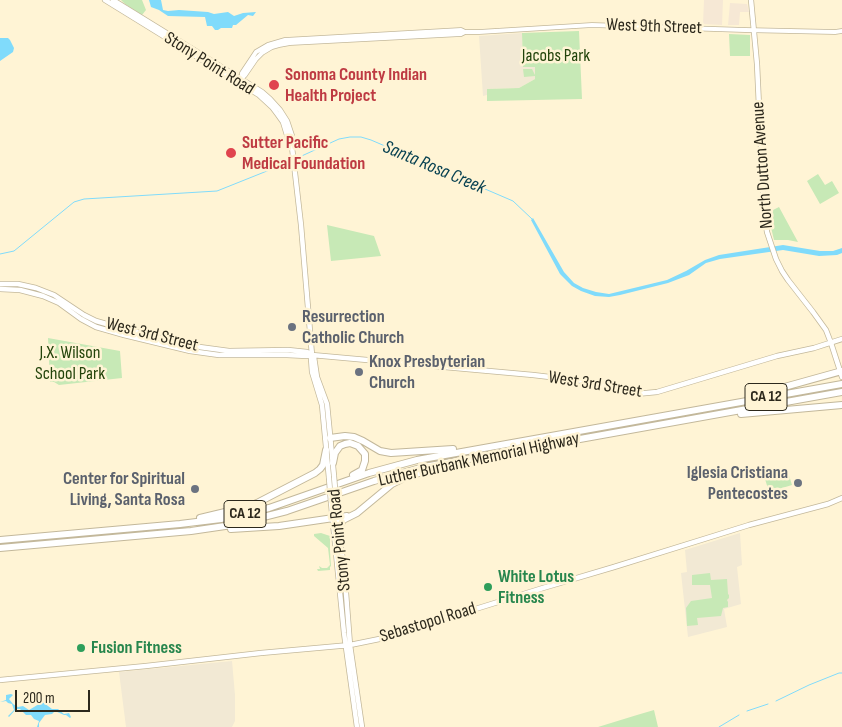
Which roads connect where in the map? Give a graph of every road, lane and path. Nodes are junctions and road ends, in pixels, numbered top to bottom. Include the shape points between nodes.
1 (105, 0) edge
2 (114, 0) edge
3 (751, 0) edge
4 (754, 30) junction
5 (842, 31) edge
6 (241, 78) junction
7 (292, 147) junction
8 (0, 284) edge
9 (0, 289) edge
10 (842, 340) edge
11 (831, 343) junction
12 (312, 355) junction
13 (841, 373) edge
14 (839, 385) edge
15 (840, 393) edge
16 (842, 405) edge
17 (707, 408) junction
18 (708, 416) junction
19 (330, 438) junction
20 (482, 448) junction
21 (326, 450) junction
22 (490, 455) junction
23 (333, 463) junction
24 (311, 494) junction
25 (842, 498) edge
26 (333, 502) junction
27 (364, 506) junction
28 (335, 518) junction
29 (338, 529) junction
30 (200, 530) junction
31 (102, 531) junction
32 (0, 540) edge
33 (0, 548) edge
34 (348, 646) junction
35 (0, 680) edge
36 (350, 680) junction
37 (356, 691) junction
38 (357, 727) edge
39 (362, 727) edge

1 - 7 main road, Stony Point Road via 263,98 283,122
2 - 6 main road, Stony Point Road
3 - 4 main road, North Dutton Avenue
4 - 5 street, West 9th Street
4 - 6 street, West 9th Street via 592,25 279,41 256,52
4 - 11 main road, North Dutton Avenue via 764,213 769,239 788,280 820,320
6 - 7 main road, Stony Point Road via 280,110 290,128
7 - 12 main road, Stony Point Road
8 - 12 main road, West 3rd Street via 36,288 54,295 96,321 192,346 229,351 288,350
9 - 12 main road, West 3rd Street via 43,296 96,327 182,350 219,355
10 - 11 main road, West 3rd Street
11 - 12 main road, West 3rd Street via 657,392 639,394 585,381
11 - 13 main road, North Dutton Avenue
12 - 19 main road, Stony Point Road via 326,402
12 - 21 main road, Stony Point Road via 312,372 322,401
13 - 17 highway
14 - 17 highway, Luther Burbank Memorial Highway / CA 12
15 - 18 highway, Luther Burbank Memorial Highway / CA 12
16 - 18 highway
17 - 20 highway, Luther Burbank Memorial Highway / CA 12
18 - 22 highway, Luther Burbank Memorial Highway / CA 12
19 - 20 highway via 354,438 390,453
19 - 23 main road, Stony Point Road
20 - 24 highway, Luther Burbank Memorial Highway / CA 12 via 392,466
21 - 26 main road, Stony Point Road, bridge
21 - 31 highway via 323,465 318,471 254,504 205,517
22 - 27 highway via 404,477
22 - 30 highway, Luther Burbank Memorial Highway / CA 12 via 408,471 271,516
23 - 24 highway via 336,451 345,444 358,446 365,456 364,466 358,473
23 - 26 main road, Stony Point Road, bridge
24 - 31 highway, Luther Burbank Memorial Highway / CA 12 via 221,519
25 - 34 main road, Sebastopol Road via 394,636
26 - 28 main road, Stony Point Road
27 - 28 highway via 350,515
27 - 29 highway via 343,520
28 - 29 main road, Stony Point Road
28 - 30 highway
28 - 34 main road, Stony Point Road
29 - 34 main road, Stony Point Road via 344,566
30 - 33 highway, Luther Burbank Memorial Highway / CA 12
31 - 32 highway, Luther Burbank Memorial Highway / CA 12
34 - 35 main road, Sebastopol Road
34 - 36 main road, Stony Point Road
34 - 37 main road, Stony Point Road
36 - 37 main road via 354,682
36 - 38 main road, Stony Point Road
37 - 39 main road, Stony Point Road

